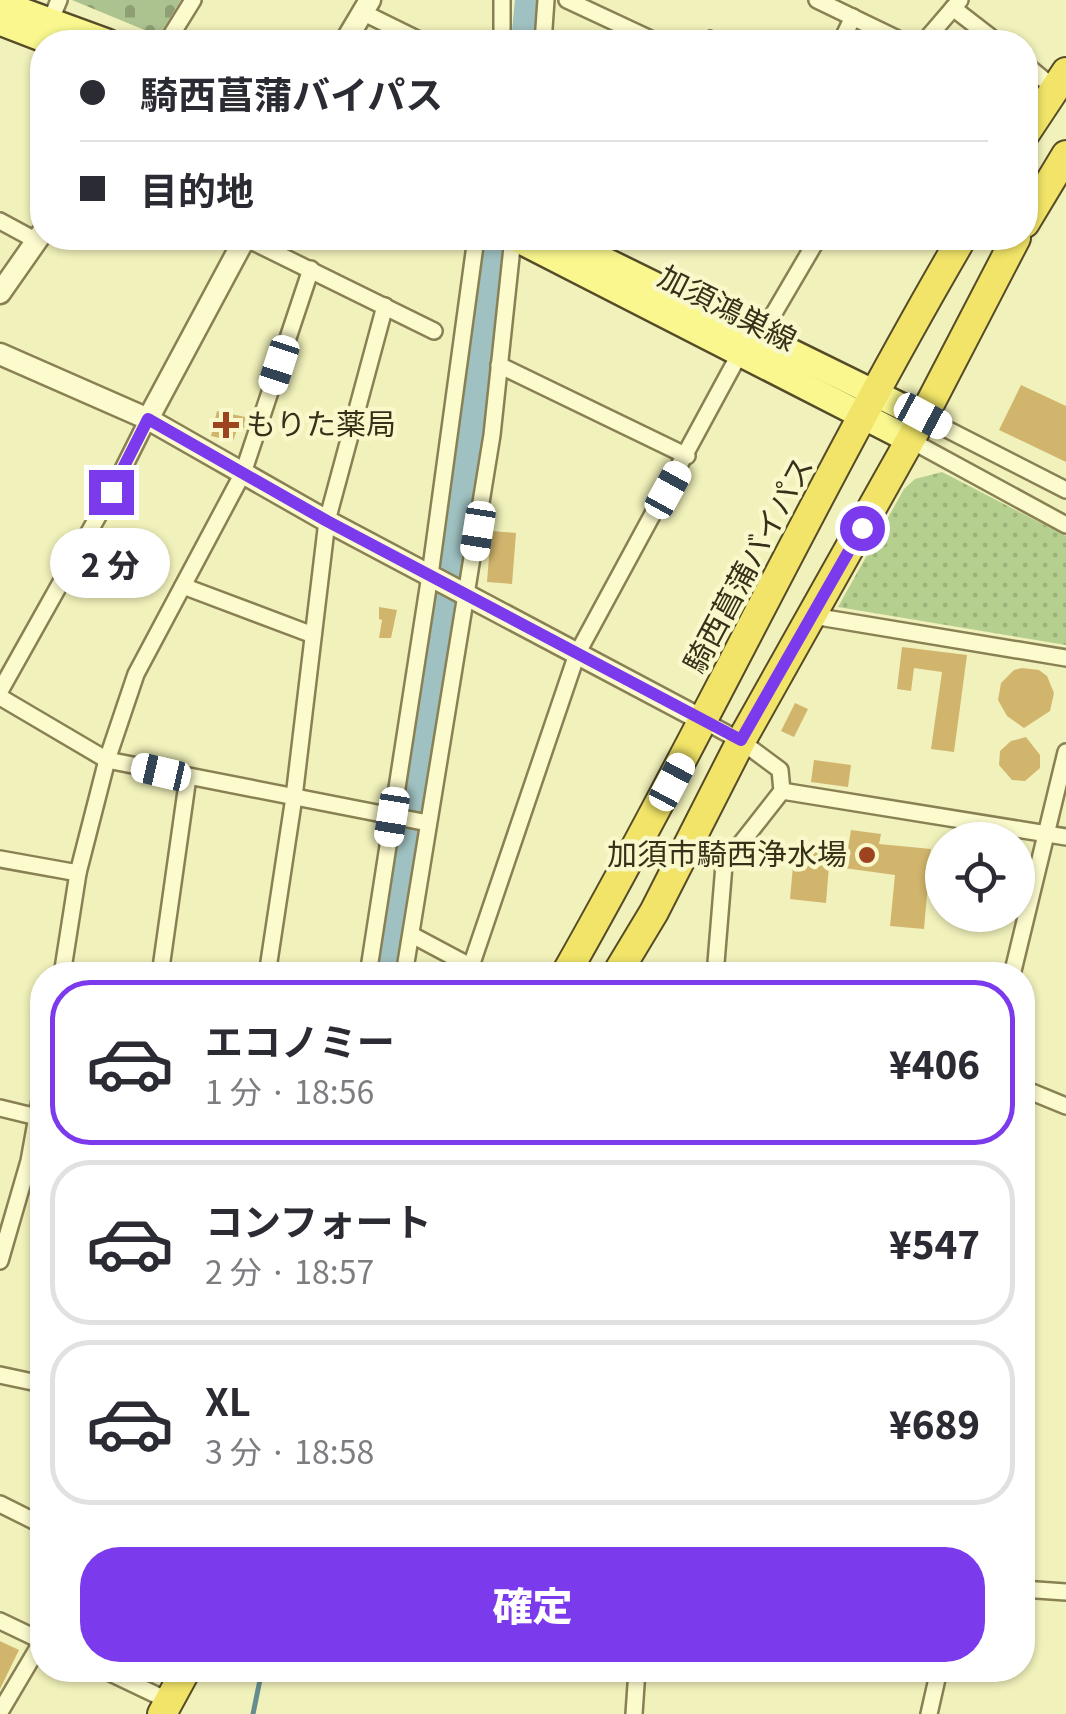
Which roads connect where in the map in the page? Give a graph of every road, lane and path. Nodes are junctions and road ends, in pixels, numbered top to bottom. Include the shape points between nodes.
1 (193, 0) edge
2 (502, 0) edge
3 (546, 0) edge
4 (567, 0) edge
5 (817, 0) edge
6 (0, 2) edge
7 (957, 4) edge
8 (366, 6) edge
9 (853, 17) junction
10 (0, 22) edge
11 (54, 22) edge
12 (174, 30) edge
13 (352, 30) edge
14 (404, 30) edge
15 (502, 30) edge
16 (544, 30) edge
17 (631, 30) edge
18 (846, 30) edge
19 (880, 30) edge
20 (934, 30) edge
21 (984, 30) edge
22 (1060, 80) edge
23 (1038, 114) edge
24 (1066, 155) edge
25 (1038, 201) edge
26 (0, 221) edge
27 (30, 233) edge
28 (31, 250) edge
29 (239, 250) edge
30 (271, 250) edge
31 (474, 250) edge
32 (513, 250) edge
33 (540, 250) edge
34 (580, 250) edge
35 (810, 250) edge
36 (955, 250) edge
37 (1010, 250) edge
38 (311, 269) junction
39 (0, 293) edge
40 (385, 306) junction
41 (434, 330) dead end
42 (750, 345) junction
43 (0, 354) edge
44 (500, 365) junction
45 (870, 404) junction
46 (148, 419) junction
47 (917, 428) junction
48 (687, 456) junction
49 (243, 474) junction
50 (1066, 490) edge
51 (327, 521) junction
52 (1066, 524) edge
53 (433, 577) junction
54 (183, 586) junction
55 (468, 595) junction
56 (813, 616) junction
57 (313, 635) junction
58 (577, 654) junction
59 (1066, 658) edge
60 (0, 694) edge
61 (704, 721) junction
62 (741, 740) junction
63 (1066, 752) edge
64 (108, 760) junction
65 (188, 777) junction
66 (782, 790) junction
67 (294, 796) junction
68 (396, 817) junction
69 (426, 822) junction
70 (1048, 834) junction
71 (1066, 837) edge
72 (0, 858) edge
73 (78, 873) junction
74 (412, 934) junction
75 (64, 962) edge
76 (162, 962) edge
77 (269, 962) edge
78 (370, 962) edge
79 (407, 962) edge
80 (464, 962) edge
81 (473, 962) edge
82 (572, 962) edge
83 (624, 962) edge
84 (715, 962) edge
85 (1015, 962) edge
86 (1035, 1093) edge
87 (1066, 1106) edge
88 (0, 1108) edge
89 (30, 1115) edge
90 (30, 1160) edge
91 (2, 1253) edge
92 (0, 1376) edge
93 (30, 1382) edge
94 (0, 1504) edge
95 (30, 1519) edge
96 (1035, 1590) edge
97 (1066, 1592) edge
98 (0, 1621) edge
99 (30, 1635) edge
100 (30, 1661) edge
101 (124, 1682) edge
102 (182, 1682) edge
103 (197, 1682) edge
104 (635, 1682) edge
105 (936, 1682) edge
106 (172, 1710) edge
107 (0, 1712) edge
108 (634, 1714) edge
109 (929, 1714) edge

1 - 12 street
2 - 15 street
3 - 16 street
4 - 17 street
5 - 9 street
6 - 11 main road
7 - 20 street
7 - 21 street
8 - 13 street
8 - 14 street
9 - 18 street
9 - 19 street
10 - 11 main road
22 - 23 highway
24 - 25 highway
26 - 27 street
28 - 39 street
29 - 46 street
30 - 38 street
31 - 53 street
32 - 44 street
33 - 42 main road, 加須鴻巣線
34 - 42 main road, 加須鴻巣線
35 - 42 street
36 - 45 highway, 騎西菖蒲バイパス
37 - 47 highway
38 - 40 street
38 - 49 street
40 - 41 street
40 - 51 street
42 - 45 main road, 加須鴻巣線
42 - 48 street
43 - 46 street
44 - 48 street
44 - 55 street
45 - 47 main road, 加須鴻巣線
45 - 61 highway, 騎西菖蒲バイパス
46 - 49 street
46 - 60 street
47 - 50 street
47 - 52 street
47 - 56 highway
48 - 58 street
49 - 51 street
49 - 54 street
51 - 53 street
51 - 57 street
53 - 55 street
53 - 68 street
54 - 57 street
54 - 64 street via 136,674
55 - 58 street
55 - 69 street
56 - 59 street
56 - 62 highway
57 - 67 street
58 - 61 street
58 - 81 street
60 - 64 street
61 - 62 street
61 - 82 highway, 騎西菖蒲バイパス
62 - 66 street via 780,770
62 - 83 highway
63 - 70 street
64 - 65 street
64 - 73 street
65 - 67 street
65 - 76 street
66 - 70 street
66 - 84 street via 724,865
67 - 68 street
67 - 77 street
68 - 69 street
68 - 78 street
69 - 74 street
70 - 71 street
70 - 85 street
72 - 73 street
73 - 75 street
74 - 79 street
74 - 80 street
86 - 87 street
88 - 89 street
90 - 91 street
92 - 93 street
94 - 95 street
96 - 97 street
98 - 99 street
100 - 107 street
101 - 106 street
102 - 106 highway
103 - 106 highway
104 - 108 street
105 - 109 street

